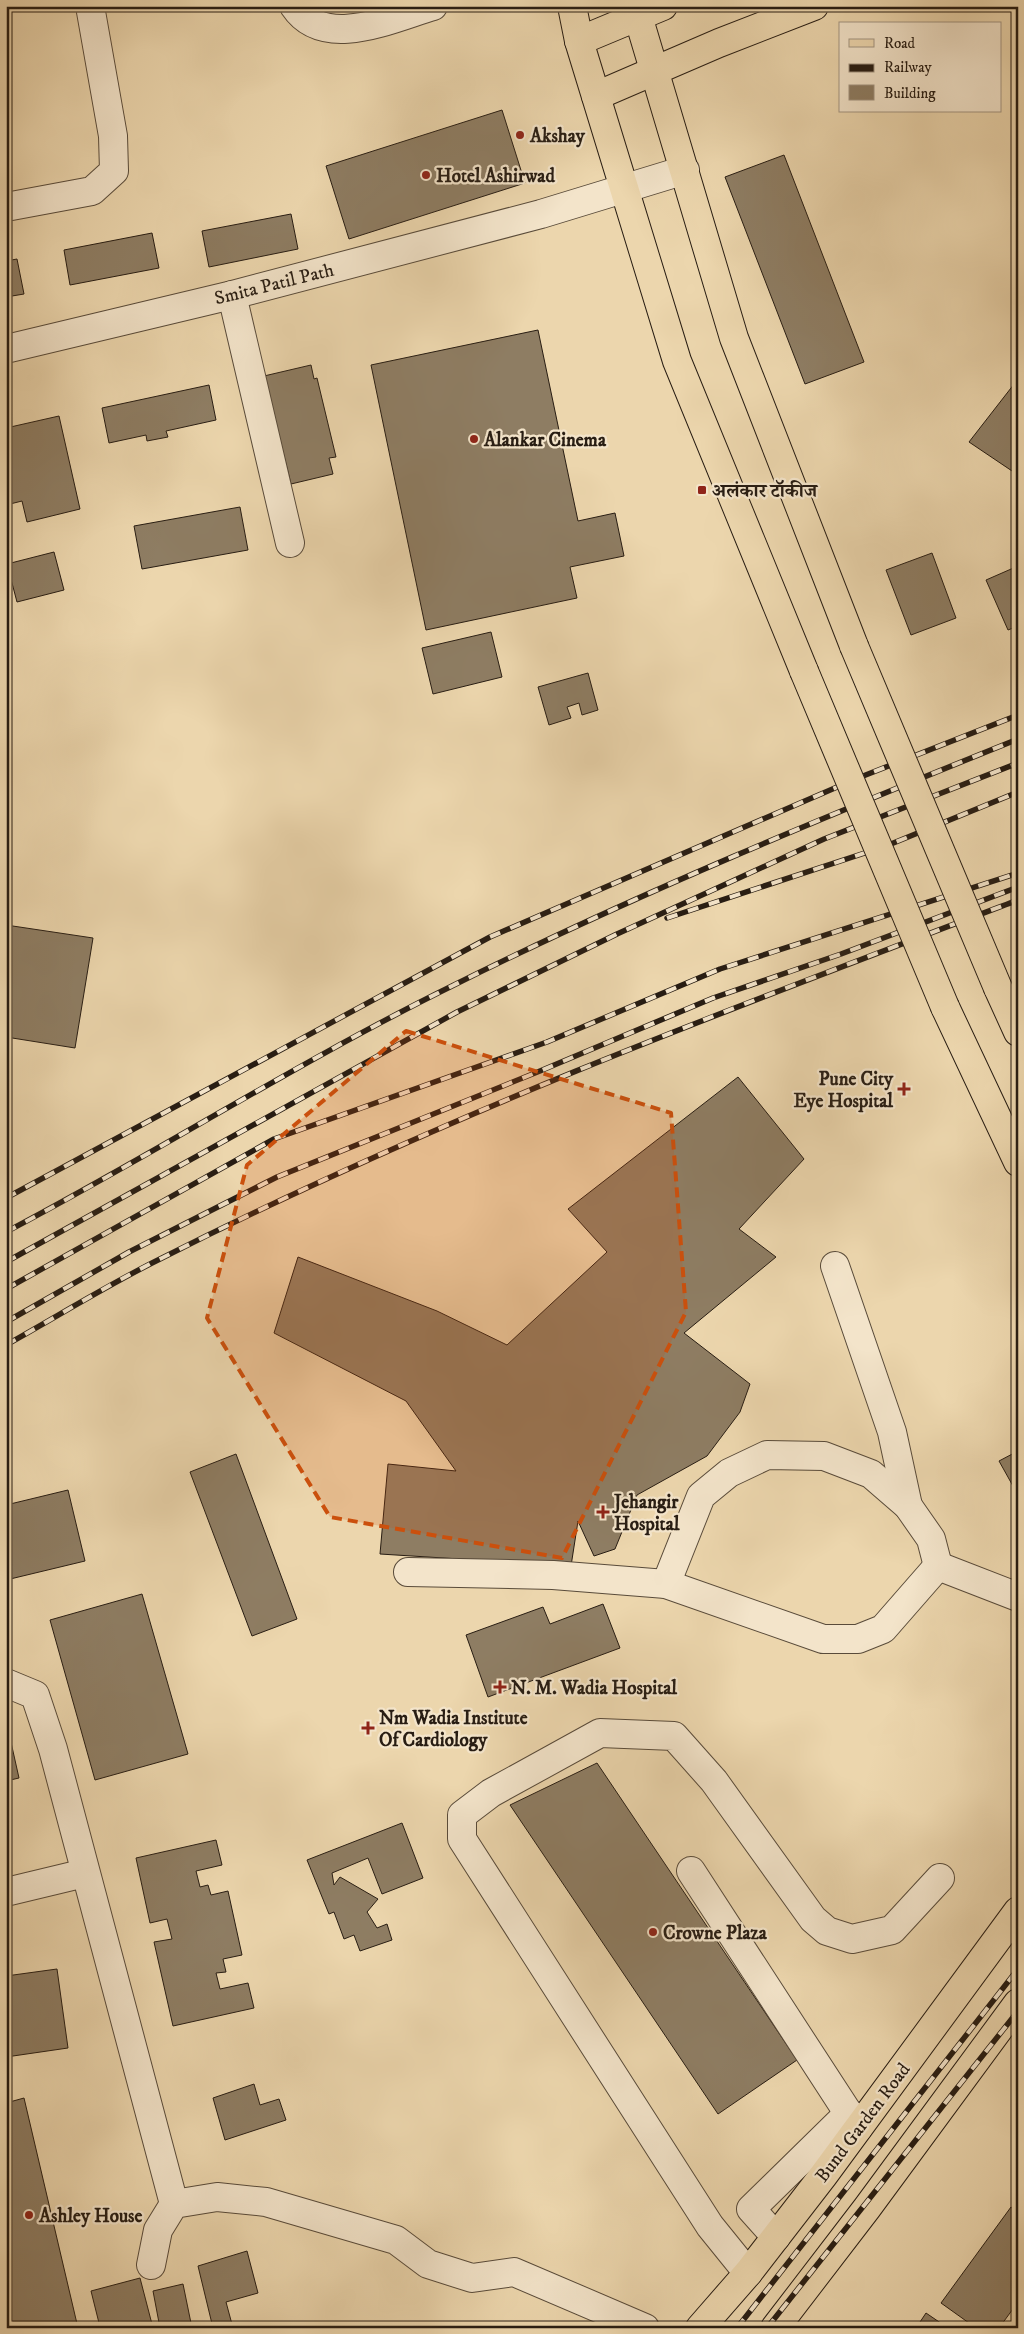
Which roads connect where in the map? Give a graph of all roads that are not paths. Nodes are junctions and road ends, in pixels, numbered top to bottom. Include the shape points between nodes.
1 (90, 6) edge
2 (294, 6) edge
3 (433, 6) edge
4 (572, 6) edge
5 (663, 6) edge
6 (814, 6) edge
7 (637, 11) edge
8 (579, 41) junction
9 (656, 71) junction
10 (596, 96) junction
11 (685, 170) junction
12 (624, 187) junction
13 (6, 207) edge
14 (232, 295) junction
15 (6, 349) edge
16 (290, 543) dead end
17 (1018, 1032) edge
18 (1018, 1162) edge
19 (835, 1266) dead end
20 (908, 1506) junction
21 (938, 1566) junction
22 (408, 1572) dead end
23 (666, 1584) junction
24 (1018, 1597) edge
25 (6, 1683) edge
26 (691, 1871) dead end
27 (85, 1873) junction
28 (940, 1878) dead end
29 (6, 1892) edge
30 (1018, 1911) edge
31 (1018, 2003) edge
32 (854, 2120) junction
33 (174, 2204) junction
34 (776, 2236) junction
35 (151, 2265) dead end
36 (748, 2273) junction
37 (644, 2328) edge
38 (700, 2328) edge
39 (775, 2328) edge

1 - 13 street via 113,136 114,171 92,191
2 - 3 street via 300,16 320,27 348,30
4 - 8 main road
5 - 7 main road
6 - 9 main road
7 - 8 main road
7 - 9 main road
8 - 10 main road
9 - 10 main road
9 - 11 main road
10 - 12 main road
11 - 12 street, Smita Patil Path
11 - 17 main road, bridge via 734,338 854,646
12 - 14 street, Smita Patil Path via 541,214
12 - 18 main road, bridge via 677,361 945,1008
14 - 15 street, Smita Patil Path
14 - 16 street
19 - 20 street via 892,1432
20 - 21 street via 931,1539
20 - 23 street via 871,1474 824,1456 767,1455 729,1473 701,1496
21 - 23 street via 883,1629 858,1639 823,1639
21 - 24 street
22 - 23 street via 553,1575
25 - 27 street via 35,1695 53,1749
26 - 32 street
27 - 29 street
27 - 33 street
28 - 36 street via 892,1930 852,1939 827,1931 813,1919 714,1781 674,1736 600,1734 491,1794 462,1815 462,1839 710,2226
30 - 32 main road, Bund Garden Road
31 - 39 main road
32 - 34 main road, Bund Garden Road
32 - 34 street via 751,2209
33 - 35 street via 158,2230
33 - 37 street via 217,2197 266,2202 396,2240 428,2264 472,2278 514,2272
34 - 36 main road, Bund Garden Road
36 - 38 main road, Bund Garden Road

